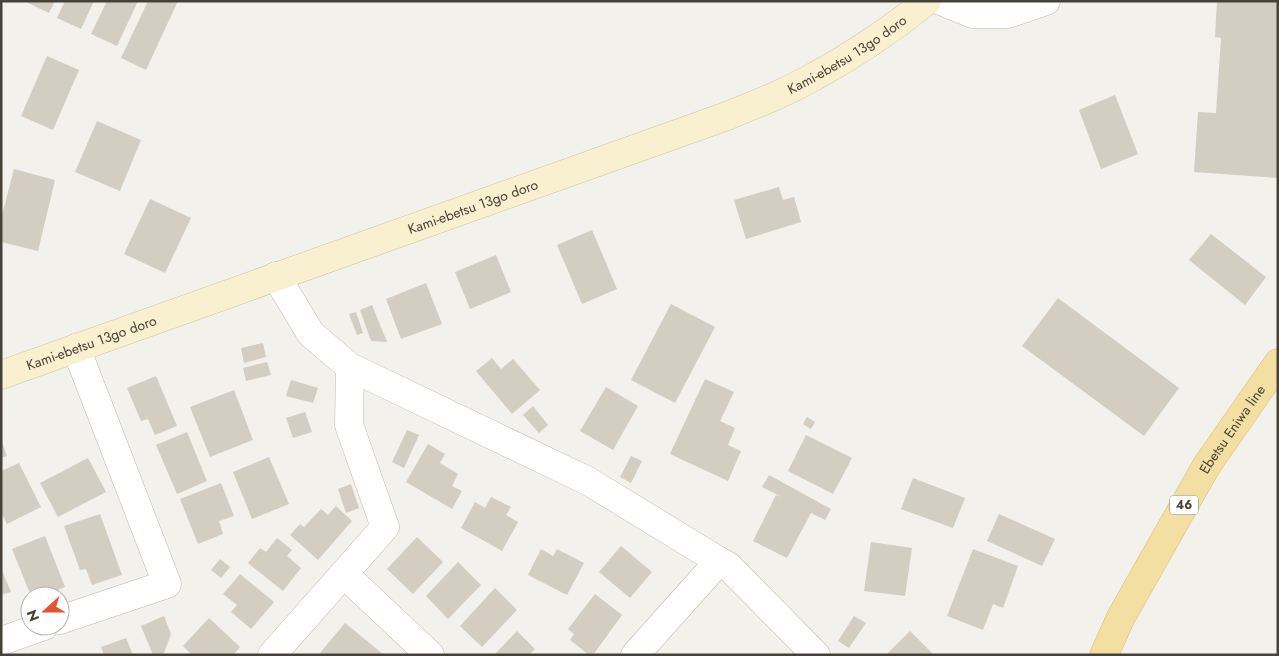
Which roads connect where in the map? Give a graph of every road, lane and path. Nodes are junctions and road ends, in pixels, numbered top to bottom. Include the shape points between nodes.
1 (927, 1) edge
2 (940, 1) edge
3 (1046, 1) edge
4 (276, 276) junction
5 (76, 348) junction
6 (1278, 363) edge
7 (350, 367) junction
8 (1, 375) edge
9 (720, 561) junction
10 (344, 574) junction
11 (70, 617) edge
12 (20, 634) edge
13 (1, 640) edge
14 (272, 655) edge
15 (430, 655) edge
16 (635, 655) edge
17 (816, 655) edge
18 (1104, 655) edge

1 - 4 street, Kami-ebetsu 13go doro via 875,39 782,93 727,116
2 - 3 street via 973,14 1008,14
4 - 5 street, Kami-ebetsu 13go doro
4 - 7 street via 311,334
5 - 8 street, Kami-ebetsu 13go doro
5 - 11 street via 168,584
6 - 18 main road, Ebetsu Eniwa line / 46 via 1207,465 1121,617
7 - 9 street via 588,481
7 - 10 street via 349,425 385,527
9 - 16 street
9 - 17 street
10 - 14 street
10 - 15 street
12 - 13 street

